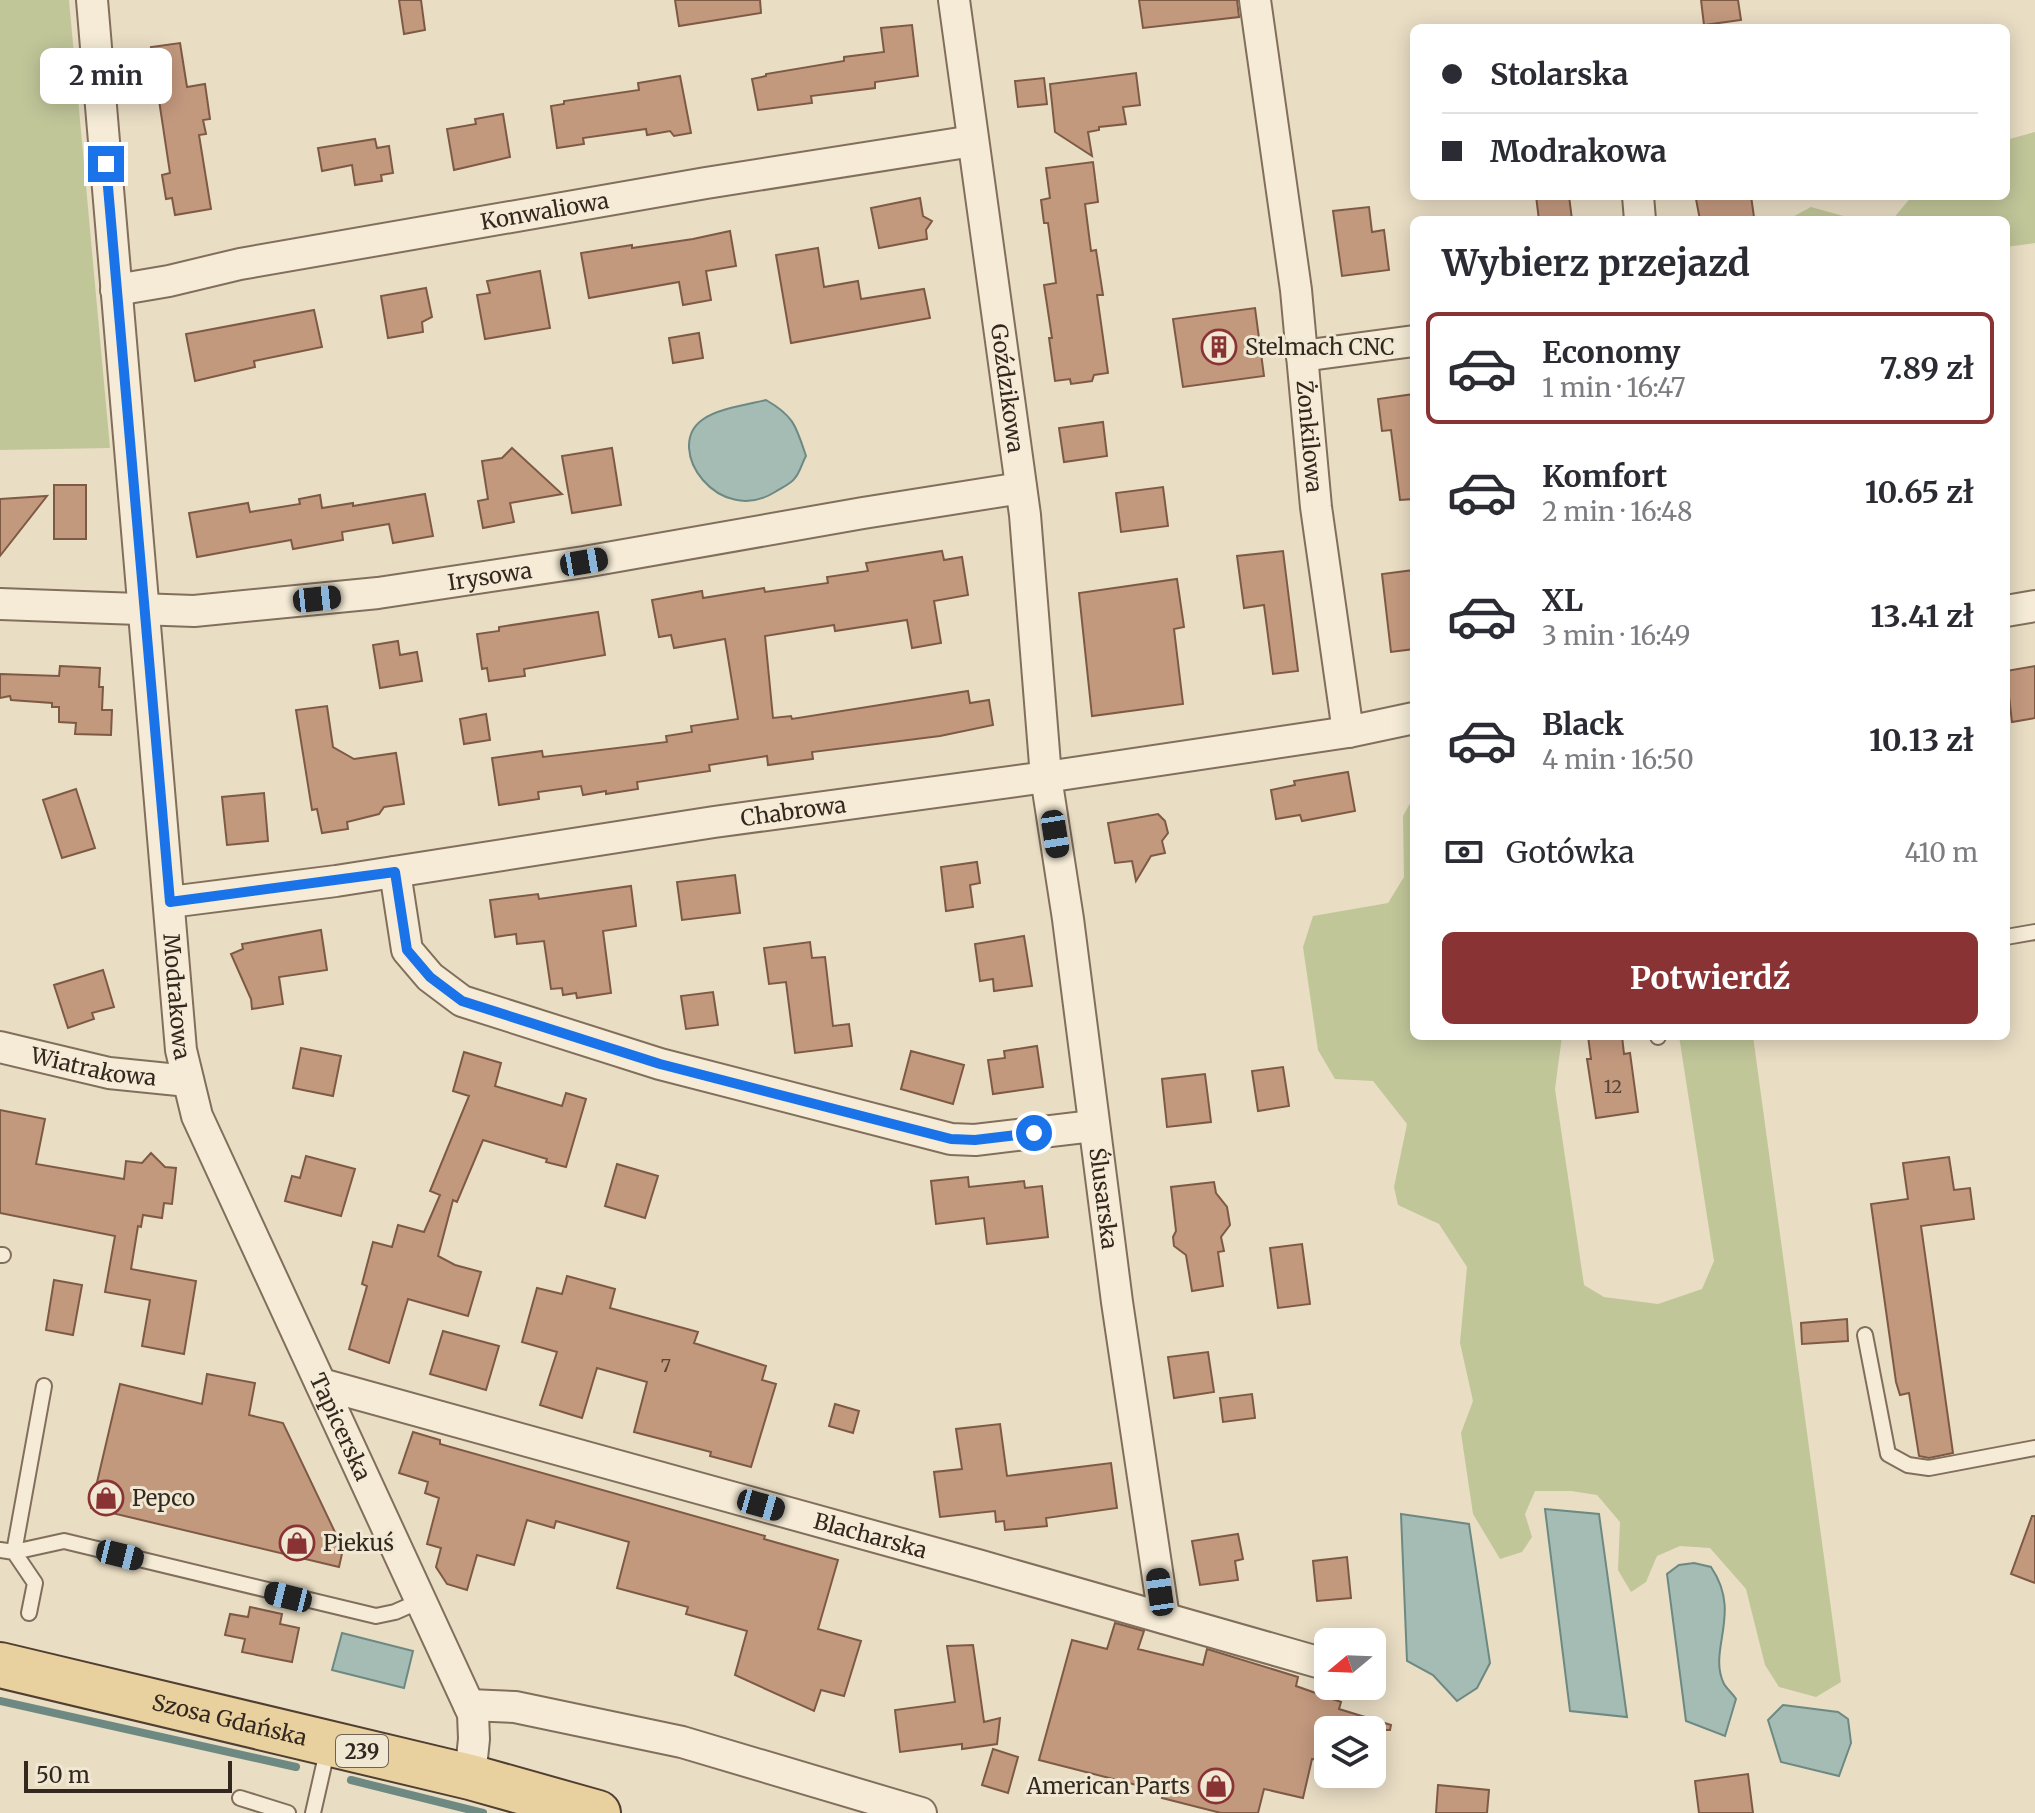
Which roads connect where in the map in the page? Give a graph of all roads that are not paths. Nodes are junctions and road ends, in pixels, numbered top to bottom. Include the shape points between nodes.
1 (92, 0) edge
2 (954, 0) edge
3 (1255, 0) edge
4 (973, 141) junction
5 (116, 290) junction
6 (1410, 342) edge
7 (1302, 356) junction
8 (1021, 488) junction
9 (0, 604) edge
10 (2035, 606) edge
11 (144, 609) junction
12 (2010, 610) edge
13 (1410, 719) edge
14 (1348, 732) junction
15 (1046, 777) junction
16 (395, 872) junction
17 (170, 902) junction
18 (2035, 932) edge
19 (2010, 936) edge
20 (0, 1047) edge
21 (188, 1081) junction
22 (1093, 1126) junction
23 (1865, 1335) dead end
24 (321, 1384) junction
25 (44, 1386) dead end
26 (2035, 1448) edge
27 (7, 1551) edge
28 (420, 1601) junction
29 (29, 1613) dead end
30 (1164, 1618) junction
31 (1314, 1661) edge
32 (0, 1665) edge
33 (469, 1705) junction
34 (329, 1743) junction
35 (470, 1777) junction
36 (240, 1798) dead end
37 (547, 1806) edge
38 (283, 1812) edge
39 (313, 1813) edge
40 (598, 1813) edge
41 (921, 1813) edge

1 - 5 street, Modrakowa
2 - 4 street, Goździkowa
3 - 7 street, Żonkilowa
4 - 5 street, Konwaliowa via 240,264
4 - 8 street, Goździkowa
5 - 11 street, Modrakowa
6 - 7 street
7 - 14 street, Żonkilowa via 1316,507
8 - 11 street, Irysowa via 392,591 194,611
8 - 15 street, Goździkowa
9 - 11 street, Irysowa
10 - 12 street
11 - 17 street, Modrakowa
13 - 14 street, Chabrowa
14 - 15 street, Chabrowa
15 - 16 street, Chabrowa
15 - 22 street, Ślusarska
16 - 17 street, Chabrowa
16 - 22 street via 407,950 430,977 462,1001 660,1064 951,1139
17 - 21 street, Modrakowa via 176,1011
18 - 19 lane
20 - 21 street, Wiatrakowa via 109,1073
21 - 24 street, Tapicerska via 197,1116
22 - 30 street, Ślusarska
23 - 26 lane via 1888,1454 1929,1468
24 - 28 street, Tapicerska
24 - 30 street, Blacharska
25 - 27 lane
27 - 28 lane via 64,1541 376,1616
27 - 29 lane via 35,1583
28 - 33 street, Tapicerska
30 - 31 street, Blacharska
32 - 34 main road, Szosa Gdańska / 239
33 - 35 street, Tapicerska via 474,1722
33 - 41 street via 515,1707 682,1742
34 - 35 main road, Szosa Gdańska / 239
34 - 39 lane
35 - 37 main road, Szosa Gdańska / 239
36 - 38 lane
37 - 40 main road, Szosa Gdańska / 239

